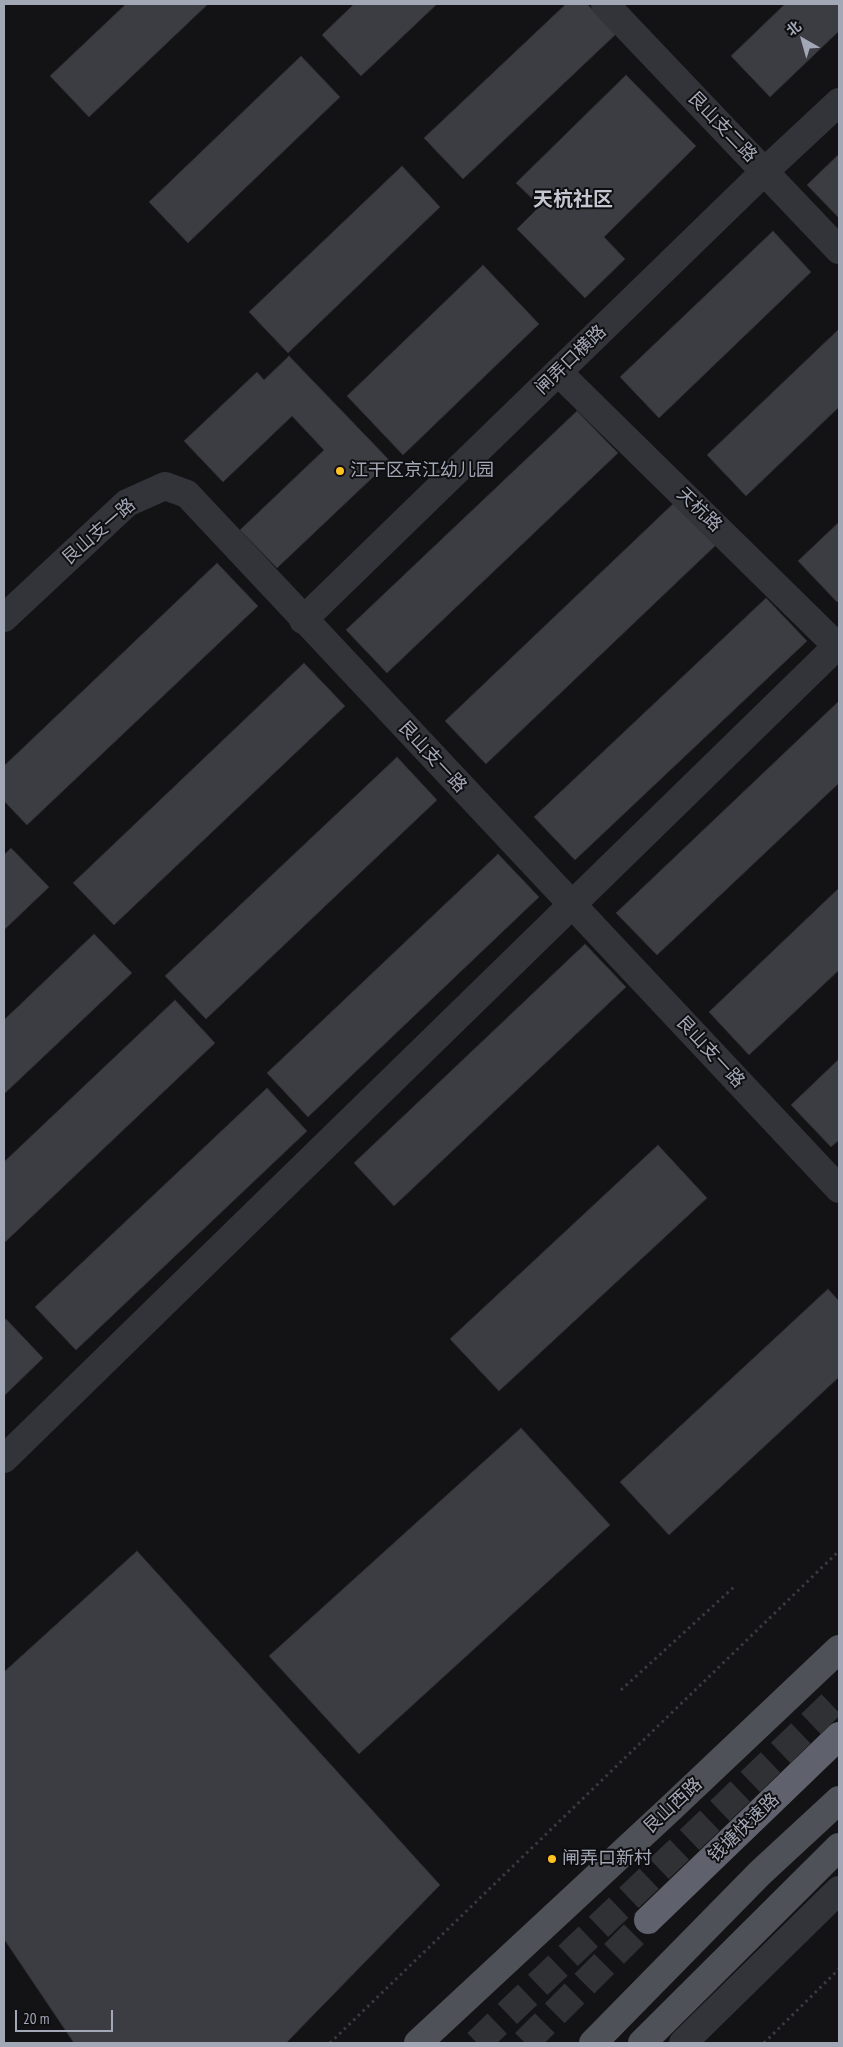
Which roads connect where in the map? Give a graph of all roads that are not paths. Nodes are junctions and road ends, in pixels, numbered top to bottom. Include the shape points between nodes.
1 (605, 4) edge
2 (839, 102) edge
3 (764, 172) junction
4 (839, 250) edge
5 (558, 372) junction
6 (4, 618) edge
7 (303, 620) junction
8 (839, 646) edge
9 (572, 905) junction
10 (839, 1189) edge
11 (4, 1459) edge
12 (839, 1649) edge
13 (839, 1736) edge
14 (839, 1800) edge
15 (839, 1847) edge
16 (839, 1890) edge
17 (648, 1920) tunnel mouth
18 (418, 2043) edge
19 (593, 2043) edge
20 (642, 2043) edge
21 (683, 2043) edge

1 - 3 street, 艮山支二路
2 - 3 street, 闸弄口横路
3 - 4 street, 艮山支二路
3 - 5 street, 闸弄口横路
5 - 7 street, 闸弄口横路
5 - 8 street, 天杭路
6 - 7 street, 艮山支一路 via 127,503 165,486 187,494
7 - 9 street, 艮山支一路
8 - 9 street
9 - 10 street, 艮山支一路
9 - 11 street
12 - 18 main road, 艮山西路
13 - 17 highway, 钱塘快速路
14 - 19 main road via 760,1872
15 - 20 main road, bridge
16 - 21 street

